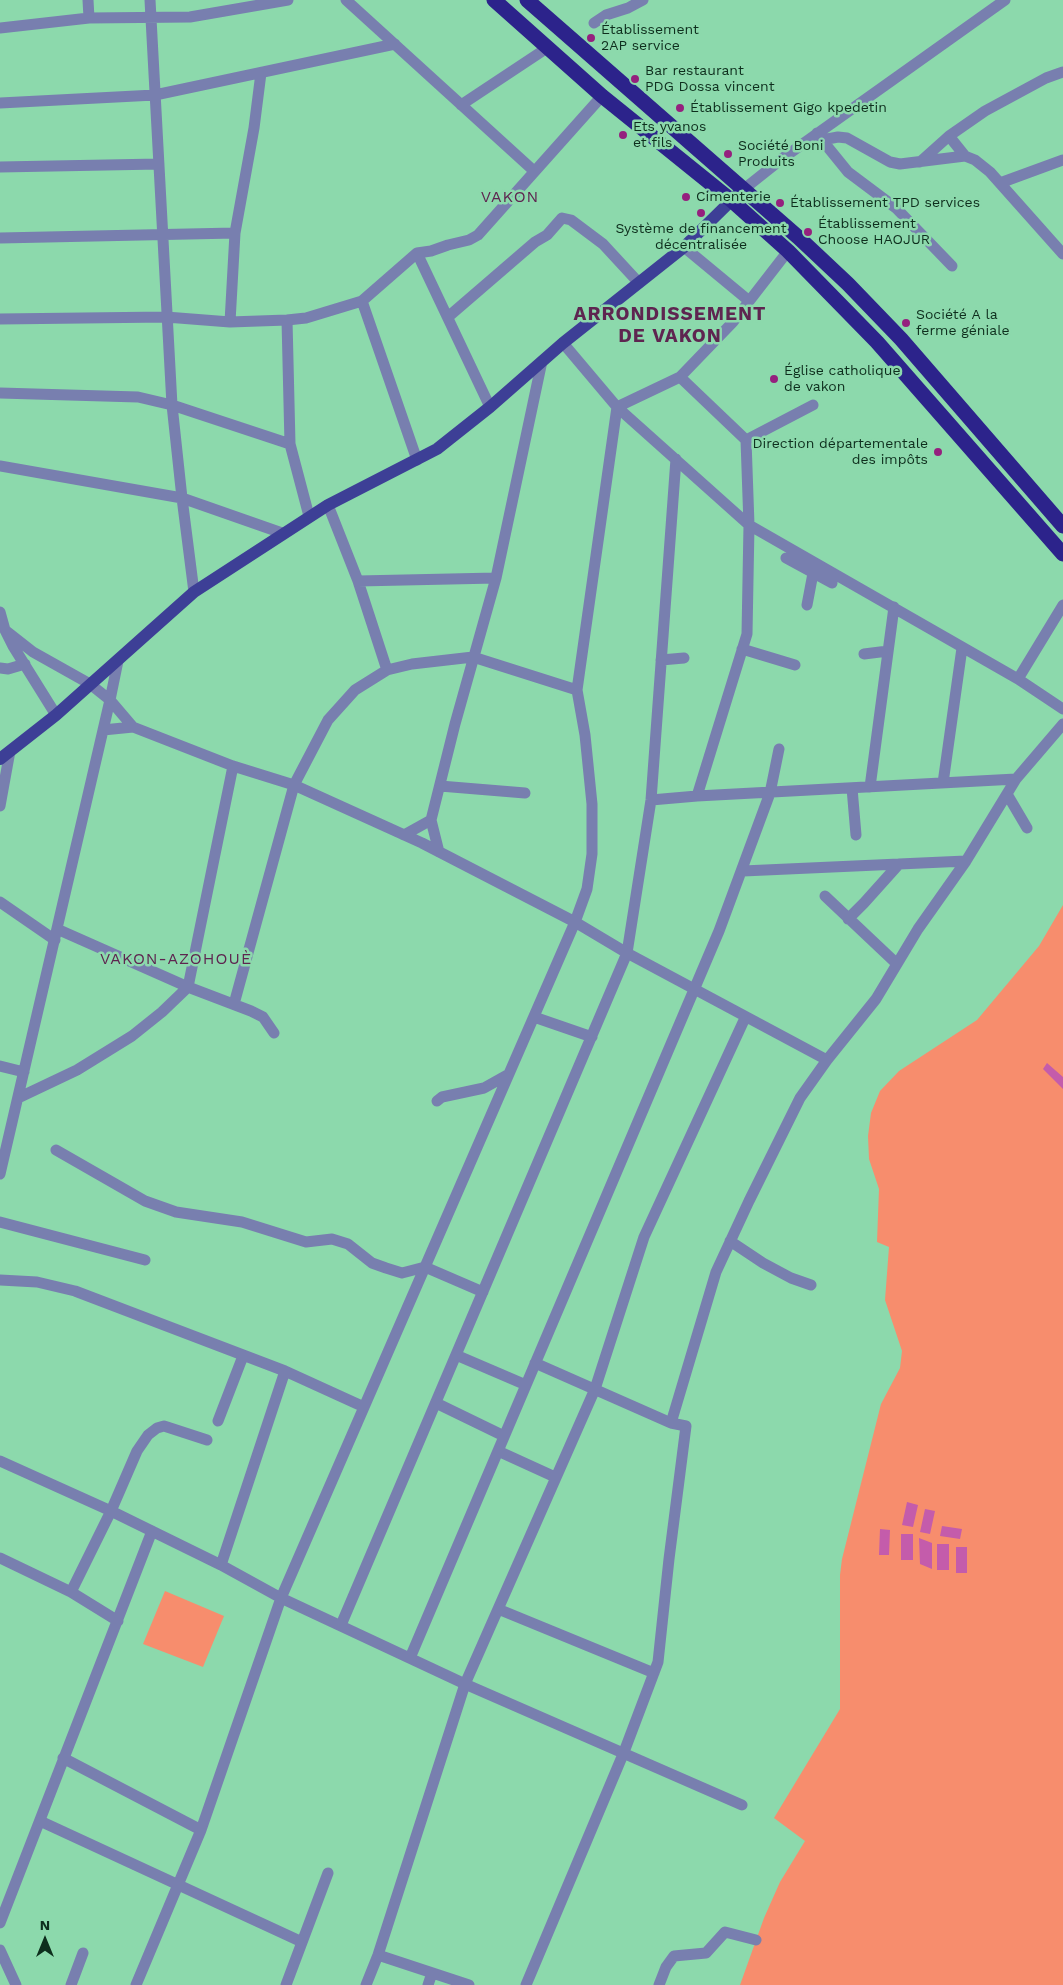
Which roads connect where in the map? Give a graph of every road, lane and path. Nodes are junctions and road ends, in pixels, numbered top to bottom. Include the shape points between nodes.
1 (88, 0) edge
2 (150, 0) edge
3 (288, 0) edge
4 (346, 0) edge
5 (494, 0) edge
6 (527, 0) edge
7 (643, 0) edge
8 (1005, 0) edge
9 (989, 4) edge
10 (89, 18) junction
11 (150, 18) junction
12 (594, 23) dead end
13 (0, 28) edge
14 (395, 44) junction
15 (547, 48) junction
16 (1063, 72) edge
17 (261, 73) junction
18 (155, 95) junction
19 (602, 96) junction
20 (0, 103) edge
21 (461, 105) junction
22 (820, 136) junction
23 (949, 136) junction
24 (965, 156) junction
25 (1063, 160) edge
26 (920, 162) junction
27 (159, 164) junction
28 (0, 167) edge
29 (534, 171) junction
30 (1000, 183) junction
31 (744, 189) junction
32 (731, 200) junction
33 (235, 233) junction
34 (163, 234) junction
35 (0, 238) edge
36 (684, 247) junction
37 (788, 251) junction
38 (417, 253) junction
39 (1063, 254) edge
40 (952, 266) dead end
41 (639, 283) junction
42 (748, 300) junction
43 (362, 301) junction
44 (166, 317) junction
45 (448, 317) junction
46 (0, 319) edge
47 (287, 320) junction
48 (230, 322) junction
49 (562, 344) junction
50 (542, 360) junction
51 (680, 377) junction
52 (0, 393) edge
53 (172, 405) junction
54 (813, 405) dead end
55 (490, 407) junction
56 (618, 407) junction
57 (746, 440) junction
58 (290, 444) junction
59 (676, 459) junction
60 (418, 460) junction
61 (0, 466) edge
62 (182, 498) junction
63 (328, 504) junction
64 (309, 516) junction
65 (749, 525) junction
66 (1063, 526) edge
67 (282, 533) junction
68 (1063, 554) edge
69 (786, 558) dead end
70 (814, 568) junction
71 (496, 578) junction
72 (358, 581) junction
73 (832, 583) dead end
74 (194, 592) junction
75 (807, 605) dead end
76 (1063, 605) edge
77 (894, 607) junction
78 (0, 612) edge
79 (5, 630) junction
80 (962, 648) junction
81 (742, 649) junction
82 (888, 651) junction
83 (864, 654) dead end
84 (473, 657) junction
85 (684, 658) dead end
86 (661, 660) junction
87 (118, 661) junction
88 (25, 664) junction
89 (795, 665) dead end
90 (0, 668) edge
91 (387, 670) junction
92 (1018, 679) junction
93 (90, 684) junction
94 (577, 690) junction
95 (110, 700) junction
96 (1063, 708) edge
97 (56, 715) junction
98 (1063, 724) edge
99 (133, 726) junction
100 (103, 730) junction
101 (779, 749) dead end
102 (10, 751) junction
103 (0, 759) edge
104 (234, 766) junction
105 (1016, 779) junction
106 (943, 783) junction
107 (294, 785) junction
108 (440, 786) junction
109 (870, 787) junction
110 (852, 788) junction
111 (525, 793) dead end
112 (770, 793) junction
113 (1007, 794) junction
114 (697, 796) junction
115 (651, 800) junction
116 (0, 806) edge
117 (431, 820) junction
118 (1027, 828) dead end
119 (404, 835) junction
120 (856, 835) dead end
121 (439, 852) junction
122 (966, 860) junction
123 (899, 864) junction
124 (742, 871) junction
125 (825, 896) dead end
126 (0, 902) edge
127 (848, 919) junction
128 (576, 922) junction
129 (56, 934) junction
130 (627, 953) junction
131 (897, 964) junction
132 (188, 987) junction
133 (694, 990) junction
134 (234, 1004) junction
135 (534, 1017) junction
136 (745, 1018) junction
137 (274, 1033) dead end
138 (592, 1036) junction
139 (827, 1060) junction
140 (0, 1066) edge
141 (24, 1072) junction
142 (509, 1074) junction
143 (18, 1098) junction
144 (437, 1101) dead end
145 (5, 1130) edge
146 (56, 1150) dead end
147 (0, 1174) edge
148 (0, 1222) edge
149 (730, 1242) junction
150 (145, 1260) dead end
151 (425, 1267) junction
152 (0, 1280) edge
153 (811, 1285) dead end
154 (483, 1292) junction
155 (456, 1355) junction
156 (243, 1356) junction
157 (536, 1363) junction
158 (285, 1370) junction
159 (526, 1385) junction
160 (595, 1389) junction
161 (436, 1403) junction
162 (364, 1407) junction
163 (218, 1421) dead end
164 (671, 1423) junction
165 (504, 1436) junction
166 (207, 1440) dead end
167 (498, 1451) junction
168 (0, 1461) edge
169 (555, 1477) junction
170 (111, 1511) junction
171 (152, 1532) junction
172 (0, 1558) edge
173 (221, 1565) junction
174 (71, 1592) junction
175 (281, 1598) junction
176 (498, 1609) junction
177 (118, 1621) junction
178 (341, 1625) junction
179 (410, 1658) junction
180 (654, 1673) junction
181 (465, 1684) junction
182 (624, 1752) junction
183 (63, 1758) junction
184 (742, 1805) dead end
185 (40, 1821) junction
186 (201, 1830) junction
187 (328, 1873) dead end
188 (178, 1885) junction
189 (0, 1923) edge
190 (756, 1940) dead end
191 (302, 1942) junction
192 (0, 1950) edge
193 (83, 1953) dead end
194 (378, 1955) junction
195 (432, 1973) junction
196 (16, 1985) edge
197 (71, 1985) edge
198 (136, 1985) edge
199 (286, 1985) edge
200 (366, 1985) edge
201 (428, 1985) edge
202 (469, 1985) edge
203 (526, 1985) edge
204 (659, 1985) edge

1 - 10 street
2 - 11 street
3 - 11 street via 190,17
4 - 14 street
5 - 15 highway
6 - 31 highway
7 - 12 street
8 - 9 street
9 - 22 street
10 - 11 street
10 - 13 street
11 - 18 street
14 - 17 street
14 - 21 street
15 - 19 highway
15 - 21 street
16 - 23 street via 985,111
17 - 18 street
17 - 33 street
18 - 20 street
18 - 27 street
19 - 29 street
19 - 32 highway
21 - 29 street
22 - 26 street via 847,138 890,162
22 - 31 street
22 - 40 street via 848,172 896,208
23 - 24 street
23 - 26 street
24 - 26 street
24 - 30 street via 975,160
25 - 30 street
27 - 28 street
27 - 34 street
29 - 38 street via 478,236
30 - 39 street
31 - 32 main road
31 - 66 highway via 875,311
32 - 36 main road
32 - 37 highway
33 - 34 street
33 - 48 street
34 - 35 street
34 - 44 street
36 - 41 main road
36 - 42 street
37 - 42 street
37 - 68 highway via 877,342
38 - 43 street
38 - 45 street
41 - 45 street via 603,244 571,220 562,218 547,236 535,242
41 - 49 main road
42 - 51 street via 733,322
43 - 47 street via 306,318
43 - 60 street
44 - 46 street
44 - 48 street
44 - 53 street
45 - 55 street
47 - 48 street
47 - 58 street
49 - 50 main road
49 - 56 street
50 - 55 main road
50 - 71 street
51 - 56 street
51 - 57 street
52 - 53 street via 138,397
53 - 58 street
53 - 62 street
54 - 57 street
55 - 60 main road
56 - 59 street
56 - 94 street
57 - 65 street
58 - 64 street
59 - 65 street
59 - 86 street
60 - 63 main road
61 - 62 street
62 - 67 street
62 - 74 street
63 - 64 main road
63 - 72 street
64 - 67 main road
65 - 70 street
65 - 81 street via 747,634
67 - 74 main road
69 - 70 street
70 - 73 street
70 - 75 street
70 - 77 street
71 - 72 street
71 - 84 street
72 - 91 street
74 - 87 main road
76 - 92 street
77 - 80 street
77 - 82 street
78 - 79 street
79 - 88 street
79 - 93 street via 33,652
80 - 92 street
80 - 106 street
81 - 89 street
81 - 114 street
82 - 83 street
82 - 109 street
84 - 91 street
84 - 94 street
84 - 108 street
85 - 86 street
86 - 115 street
87 - 93 main road
87 - 95 street
88 - 90 street
88 - 97 street
91 - 107 street via 355,690 328,720
92 - 96 street
93 - 95 street
93 - 97 main road
94 - 128 street via 590,784 592,854 587,889
95 - 99 street
95 - 100 street
97 - 102 main road
98 - 105 street
99 - 100 street
99 - 104 street
100 - 129 street
101 - 112 street
102 - 103 main road
102 - 116 street
104 - 107 street
104 - 132 street
105 - 106 street
105 - 113 street
106 - 109 street
107 - 119 street
107 - 134 street
108 - 111 street
108 - 117 street
109 - 110 street
110 - 112 street
110 - 120 street
112 - 114 street
112 - 124 street
113 - 118 street
113 - 122 street
114 - 115 street
115 - 130 street
117 - 119 street
117 - 121 street
119 - 121 street
121 - 128 street
122 - 123 street
122 - 131 street
123 - 124 street
123 - 127 street
124 - 133 street
125 - 127 street
126 - 129 street
127 - 131 street
128 - 130 street
128 - 135 street
129 - 132 street
129 - 141 street
130 - 133 street
130 - 138 street
131 - 139 street via 876,999
132 - 134 street
132 - 143 street via 132,1036 77,1070
133 - 136 street
133 - 157 street
134 - 137 street via 263,1018
135 - 138 street
135 - 142 street
136 - 139 street
136 - 160 street via 644,1238
138 - 154 street
139 - 149 street via 800,1098
140 - 141 street
141 - 143 street
142 - 144 street via 484,1088 442,1097
142 - 151 street
143 - 145 street
145 - 147 street
146 - 151 street via 145,1202 176,1212 242,1222 306,1242 332,1239 348,1244 372,1262 402,1273
148 - 150 street
149 - 153 street via 791,1278
149 - 164 street via 716,1272
151 - 154 street
151 - 162 street
152 - 156 street via 37,1282 75,1291
154 - 155 street
155 - 159 street
155 - 161 street
156 - 158 street
156 - 163 street
157 - 159 street
157 - 160 street
158 - 162 street
158 - 173 street
159 - 165 street
160 - 164 street
160 - 169 street
161 - 165 street
161 - 178 street
162 - 175 street
164 - 180 street via 686,1426 658,1662
165 - 167 street
166 - 170 street via 164,1426 153,1431 137,1452
167 - 169 street
167 - 179 street
168 - 170 street
169 - 176 street
170 - 171 street
170 - 174 street
171 - 173 street
171 - 177 street
172 - 174 street
173 - 175 street
174 - 177 street
175 - 178 street
175 - 186 street
176 - 180 street
176 - 181 street
177 - 183 street
178 - 179 street
179 - 181 street
180 - 182 street
181 - 182 street
181 - 194 street
182 - 184 street
182 - 203 street
183 - 185 street
183 - 186 street
185 - 188 street
185 - 189 street
186 - 188 street
187 - 191 street
188 - 191 street
188 - 198 street
190 - 204 street via 725,1932 706,1953 674,1956
191 - 199 street
192 - 196 street
193 - 197 street
194 - 195 street
194 - 200 street
195 - 201 street
195 - 202 street

